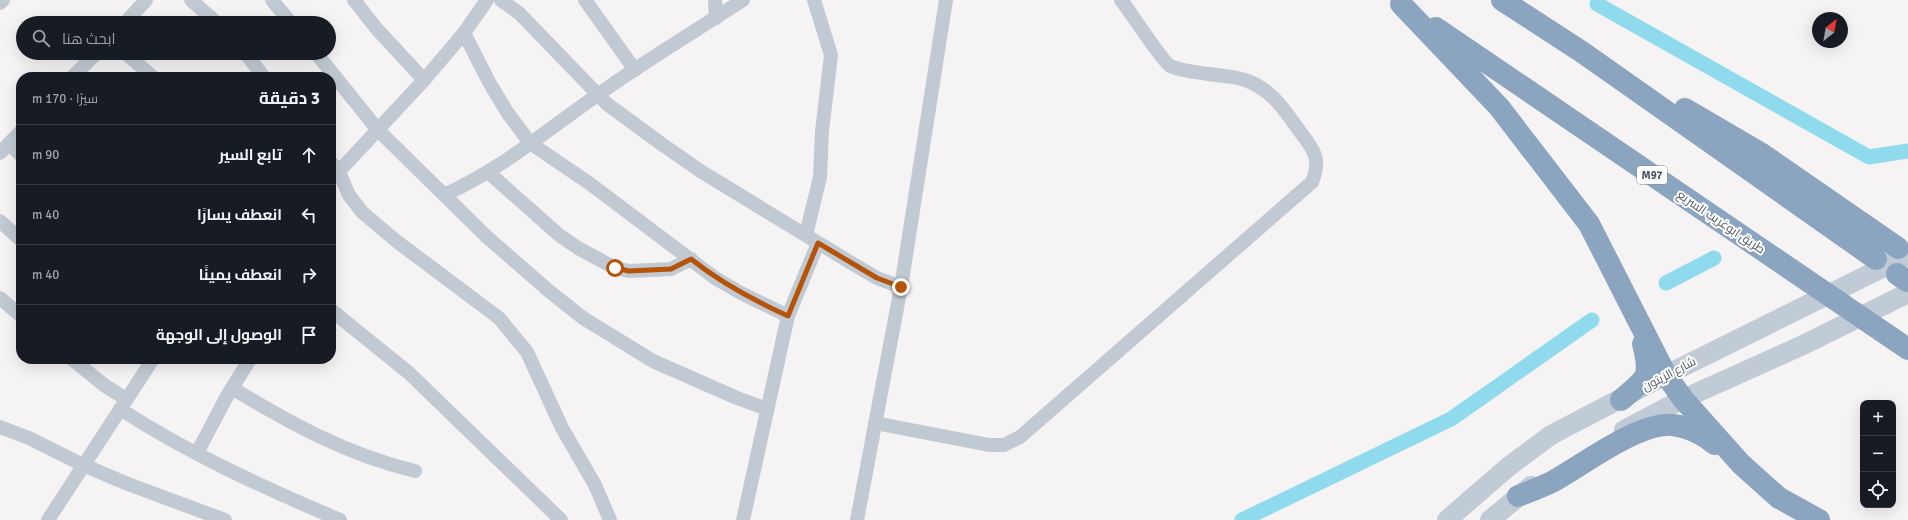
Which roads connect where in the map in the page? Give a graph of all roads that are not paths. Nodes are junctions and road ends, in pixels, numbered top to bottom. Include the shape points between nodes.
1 (3, 0) edge
2 (146, 0) edge
3 (191, 0) edge
4 (272, 0) edge
5 (354, 0) edge
6 (487, 0) edge
7 (501, 0) edge
8 (585, 0) edge
9 (715, 0) edge
10 (743, 0) edge
11 (814, 0) edge
12 (946, 0) edge
13 (1121, 0) edge
14 (1502, 0) edge
15 (1398, 2) edge
16 (0, 3) edge
17 (131, 16) edge
18 (209, 16) edge
19 (285, 16) edge
20 (716, 18) junction
21 (464, 33) junction
22 (1582, 52) junction
23 (90, 60) edge
24 (133, 60) edge
25 (251, 60) edge
26 (322, 60) edge
27 (635, 70) junction
28 (77, 72) edge
29 (147, 72) edge
30 (260, 72) edge
31 (331, 72) edge
32 (336, 78) edge
33 (424, 80) junction
34 (597, 94) junction
35 (378, 130) junction
36 (16, 136) edge
37 (530, 143) junction
38 (4, 149) edge
39 (16, 153) edge
40 (336, 169) edge
41 (488, 172) junction
42 (336, 174) edge
43 (444, 195) junction
44 (0, 221) edge
45 (16, 235) edge
46 (806, 235) junction
47 (818, 243) junction
48 (1903, 252) edge
49 (691, 259) junction
50 (1876, 259) dead end
51 (1904, 282) edge
52 (901, 287) junction
53 (0, 298) edge
54 (16, 312) edge
55 (336, 314) edge
56 (788, 316) junction
57 (1638, 322) junction
58 (1908, 349) edge
59 (78, 364) edge
60 (150, 364) edge
61 (247, 364) edge
62 (1666, 375) junction
63 (232, 388) junction
64 (1683, 399) junction
65 (1621, 400) junction
66 (123, 404) junction
67 (767, 409) junction
68 (875, 422) junction
69 (0, 427) edge
70 (198, 453) junction
71 (1741, 464) junction
72 (83, 465) junction
73 (415, 471) dead end
74 (1518, 496) junction
75 (337, 519) edge
76 (48, 520) edge
77 (225, 520) edge
78 (561, 520) edge
79 (610, 520) edge
80 (743, 520) edge
81 (857, 520) edge
82 (1447, 520) edge
83 (1490, 520) edge
84 (1819, 520) edge

1 - 16 street
2 - 17 street
3 - 18 street
4 - 19 street
5 - 33 street
6 - 21 street
7 - 34 street via 525,19
8 - 27 street
9 - 20 street
10 - 20 street
11 - 46 street via 831,55 822,131 820,177
12 - 52 street
13 - 68 street via 1153,43 1159,56 1169,65 1184,70 1244,79 1273,95 1316,157 1317,169 1312,182 1020,437 1004,445 989,445
14 - 22 highway
15 - 57 highway via 1499,108 1589,224
15 - 58 highway, طريق ابوغريب السريع / M97
20 - 27 street
21 - 33 street
21 - 37 street via 503,106
22 - 48 highway via 1762,154
22 - 50 highway
23 - 28 street
24 - 29 street
25 - 30 street
26 - 31 street
27 - 34 street
32 - 35 street
33 - 35 street
34 - 37 street
34 - 46 street via 607,104 702,172
35 - 40 street
35 - 43 street
36 - 38 street
37 - 41 street
37 - 49 street
38 - 39 street
41 - 43 street
41 - 49 street via 559,235 615,268 629,271 671,269
42 - 79 street via 362,212 499,318 527,352 562,428 595,485
43 - 67 street via 512,260 583,318 653,361
44 - 45 street
46 - 47 street
47 - 52 street via 877,278
47 - 56 street
48 - 62 main road, شارع الزيتون
49 - 56 street via 715,278
51 - 64 main road via 1803,345
52 - 68 street
53 - 54 street
55 - 78 street via 409,373
56 - 67 street
57 - 62 highway
57 - 65 highway via 1648,372
59 - 66 street
60 - 66 street
61 - 63 street
62 - 64 highway
62 - 65 main road, شارع الزيتون
63 - 70 street
63 - 73 street via 330,443 390,465
64 - 71 highway
64 - 74 main road via 1562,464
65 - 82 main road, شارع الزيتون via 1552,435 1508,467
66 - 70 street via 143,424
66 - 72 street
67 - 80 street
68 - 81 street
69 - 72 street via 49,447
70 - 75 street via 252,482
71 - 74 highway via 1708,438 1691,429 1672,425 1651,428 1624,439 1550,482
71 - 84 highway via 1779,498
72 - 76 street
72 - 77 street
74 - 83 main road

